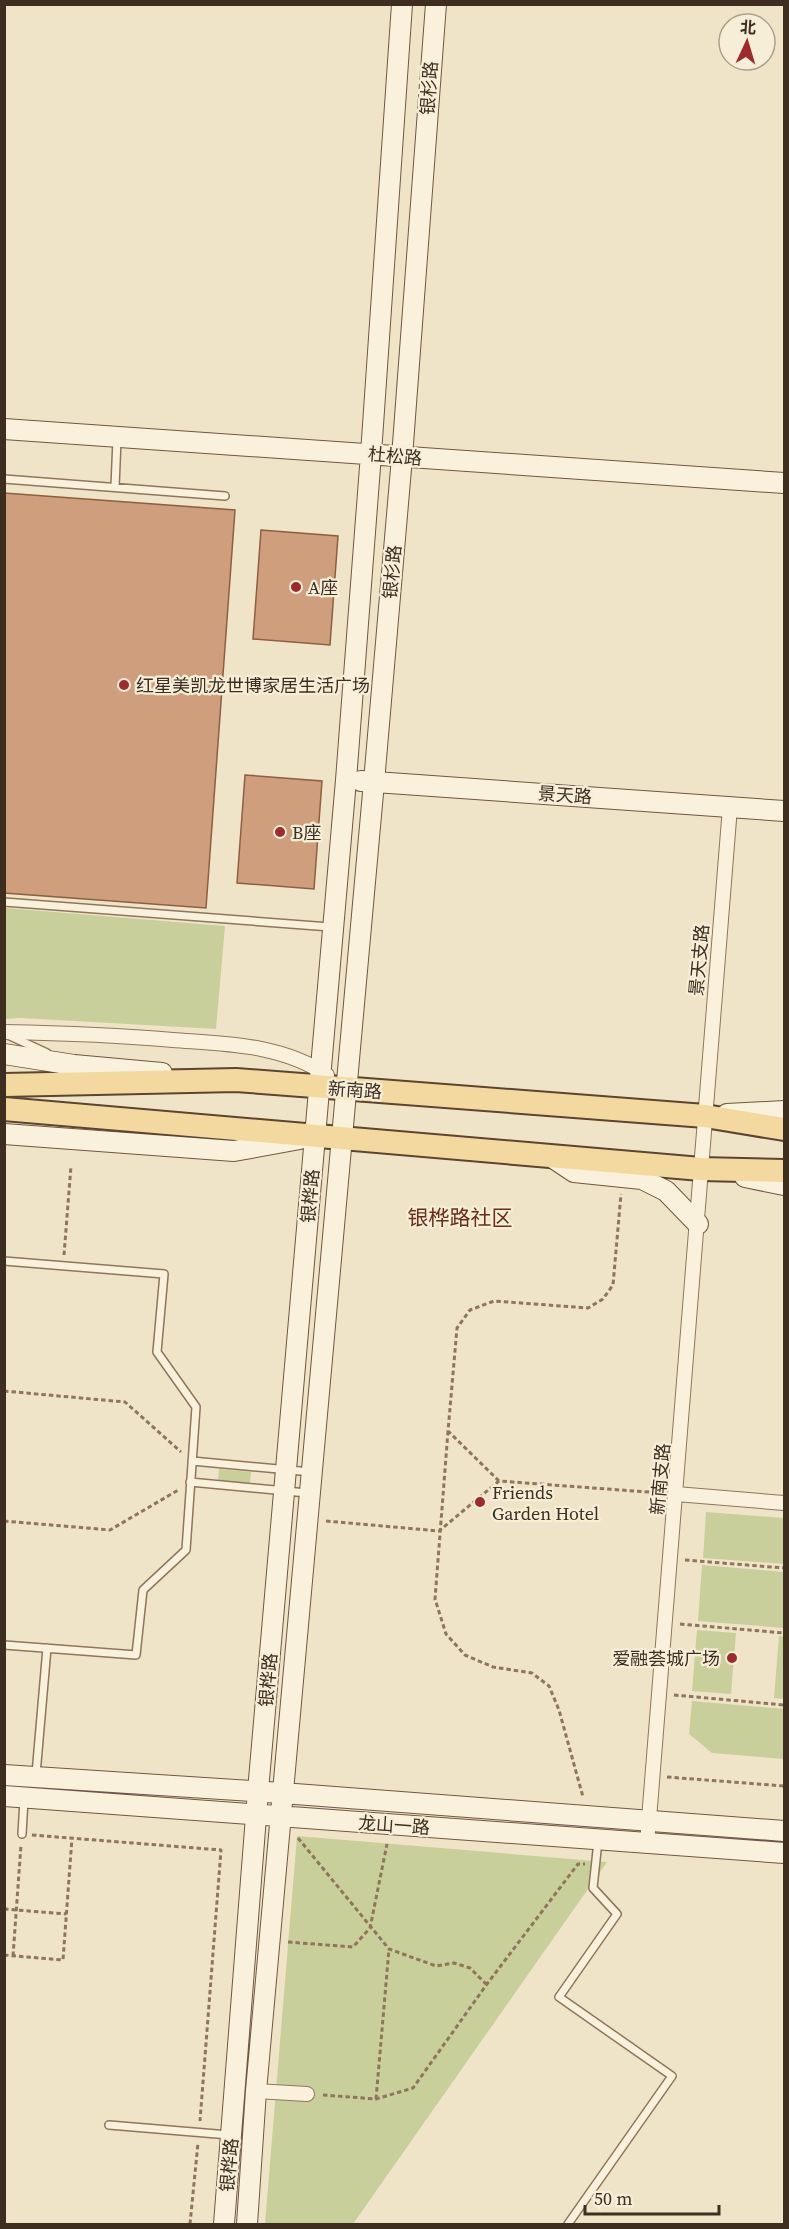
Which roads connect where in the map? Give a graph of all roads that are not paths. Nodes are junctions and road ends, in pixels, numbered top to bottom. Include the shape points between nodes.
1 (402, 4) edge
2 (436, 4) edge
3 (4, 429) edge
4 (118, 436) junction
5 (371, 454) junction
6 (402, 457) junction
7 (4, 479) edge
8 (784, 483) edge
9 (114, 488) junction
10 (225, 496) dead end
11 (346, 780) junction
12 (374, 782) junction
13 (730, 807) junction
14 (784, 811) edge
15 (4, 903) edge
16 (333, 927) junction
17 (4, 1033) edge
18 (4, 1054) edge
19 (4, 1062) edge
20 (74, 1065) junction
21 (320, 1079) junction
22 (236, 1080) junction
23 (4, 1085) edge
24 (346, 1089) junction
25 (4, 1109) edge
26 (784, 1110) edge
27 (705, 1116) junction
28 (784, 1129) edge
29 (4, 1134) edge
30 (315, 1137) junction
31 (342, 1139) junction
32 (550, 1156) junction
33 (701, 1169) junction
34 (784, 1171) edge
35 (784, 1185) edge
36 (698, 1224) junction
37 (4, 1261) edge
38 (192, 1461) junction
39 (286, 1470) junction
40 (311, 1472) junction
41 (190, 1482) junction
42 (285, 1491) junction
43 (309, 1493) junction
44 (676, 1494) junction
45 (784, 1503) edge
46 (4, 1645) edge
47 (47, 1648) junction
48 (4, 1775) edge
49 (36, 1777) junction
50 (258, 1791) junction
51 (282, 1793) junction
52 (4, 1796) edge
53 (24, 1797) junction
54 (256, 1814) junction
55 (280, 1816) junction
56 (650, 1822) junction
57 (784, 1831) edge
58 (22, 1834) road end
59 (598, 1840) junction
60 (647, 1844) junction
61 (784, 1853) edge
62 (255, 2091) junction
63 (306, 2094) road end
64 (109, 2125) dead end
65 (231, 2135) junction
66 (224, 2224) edge
67 (247, 2224) edge
68 (568, 2224) edge

1 - 5 main road, 银杉路
2 - 6 main road, 银杉路
3 - 4 main road, 杜松路
4 - 5 main road, 杜松路
4 - 9 lane
5 - 6 main road, 杜松路
5 - 11 main road, 银杉路
6 - 8 main road, 杜松路
6 - 12 main road, 银杉路
7 - 9 lane
9 - 10 lane
11 - 12 main road, 景天路
11 - 16 main road, 银杉路
12 - 13 main road, 景天路
12 - 24 main road, 银杉路
13 - 14 main road, 景天路
13 - 27 street, 景天支路
15 - 16 lane
16 - 21 main road, 银杉路
17 - 20 lane
17 - 21 street via 85,1033 256,1047 288,1055
18 - 20 main road
19 - 20 main road
20 - 22 main road
21 - 22 main road, 新南路
21 - 24 main road, 新南路
21 - 30 main road, 银杉路
22 - 23 main road, 新南路
24 - 27 main road, 新南路
24 - 31 main road, 银杉路
25 - 30 main road
26 - 27 main road, 新南路
27 - 28 main road, 新南路
27 - 33 street, 新南支路
29 - 30 main road via 234,1151
30 - 31 main road
30 - 39 main road, 银桦路
31 - 32 main road
31 - 40 main road, 银桦路
32 - 33 main road
32 - 36 main road via 574,1172 642,1179 666,1191
33 - 34 main road
33 - 35 main road
33 - 36 street, 新南支路
36 - 44 street, 新南支路
37 - 38 lane via 164,1274 157,1352 196,1407
38 - 39 lane
38 - 41 lane
39 - 40 lane
39 - 42 main road, 银桦路
40 - 43 main road, 银桦路
41 - 42 lane
41 - 47 lane via 186,1550 143,1590 136,1655
42 - 43 lane
42 - 50 main road, 银桦路
43 - 51 main road, 银桦路
44 - 45 street
44 - 56 street, 新南支路
46 - 47 lane
47 - 49 lane
48 - 49 main road, 龙山一路
49 - 50 main road, 龙山一路
50 - 51 main road, 龙山一路
50 - 54 main road, 银桦路
51 - 55 main road, 银桦路
51 - 56 main road, 龙山一路
52 - 53 main road, 龙山一路
53 - 54 main road, 龙山一路
53 - 58 lane
54 - 55 main road, 龙山一路
54 - 65 main road, 银桦路
55 - 59 main road, 龙山一路
55 - 62 main road, 银桦路
56 - 57 main road, 龙山一路
56 - 60 street, 新南支路
59 - 60 main road, 龙山一路
59 - 68 lane via 593,1888 618,1914 559,1997 672,2076
60 - 61 main road, 龙山一路
62 - 63 street
62 - 67 main road, 银桦路
64 - 65 lane
65 - 66 main road, 银桦路

